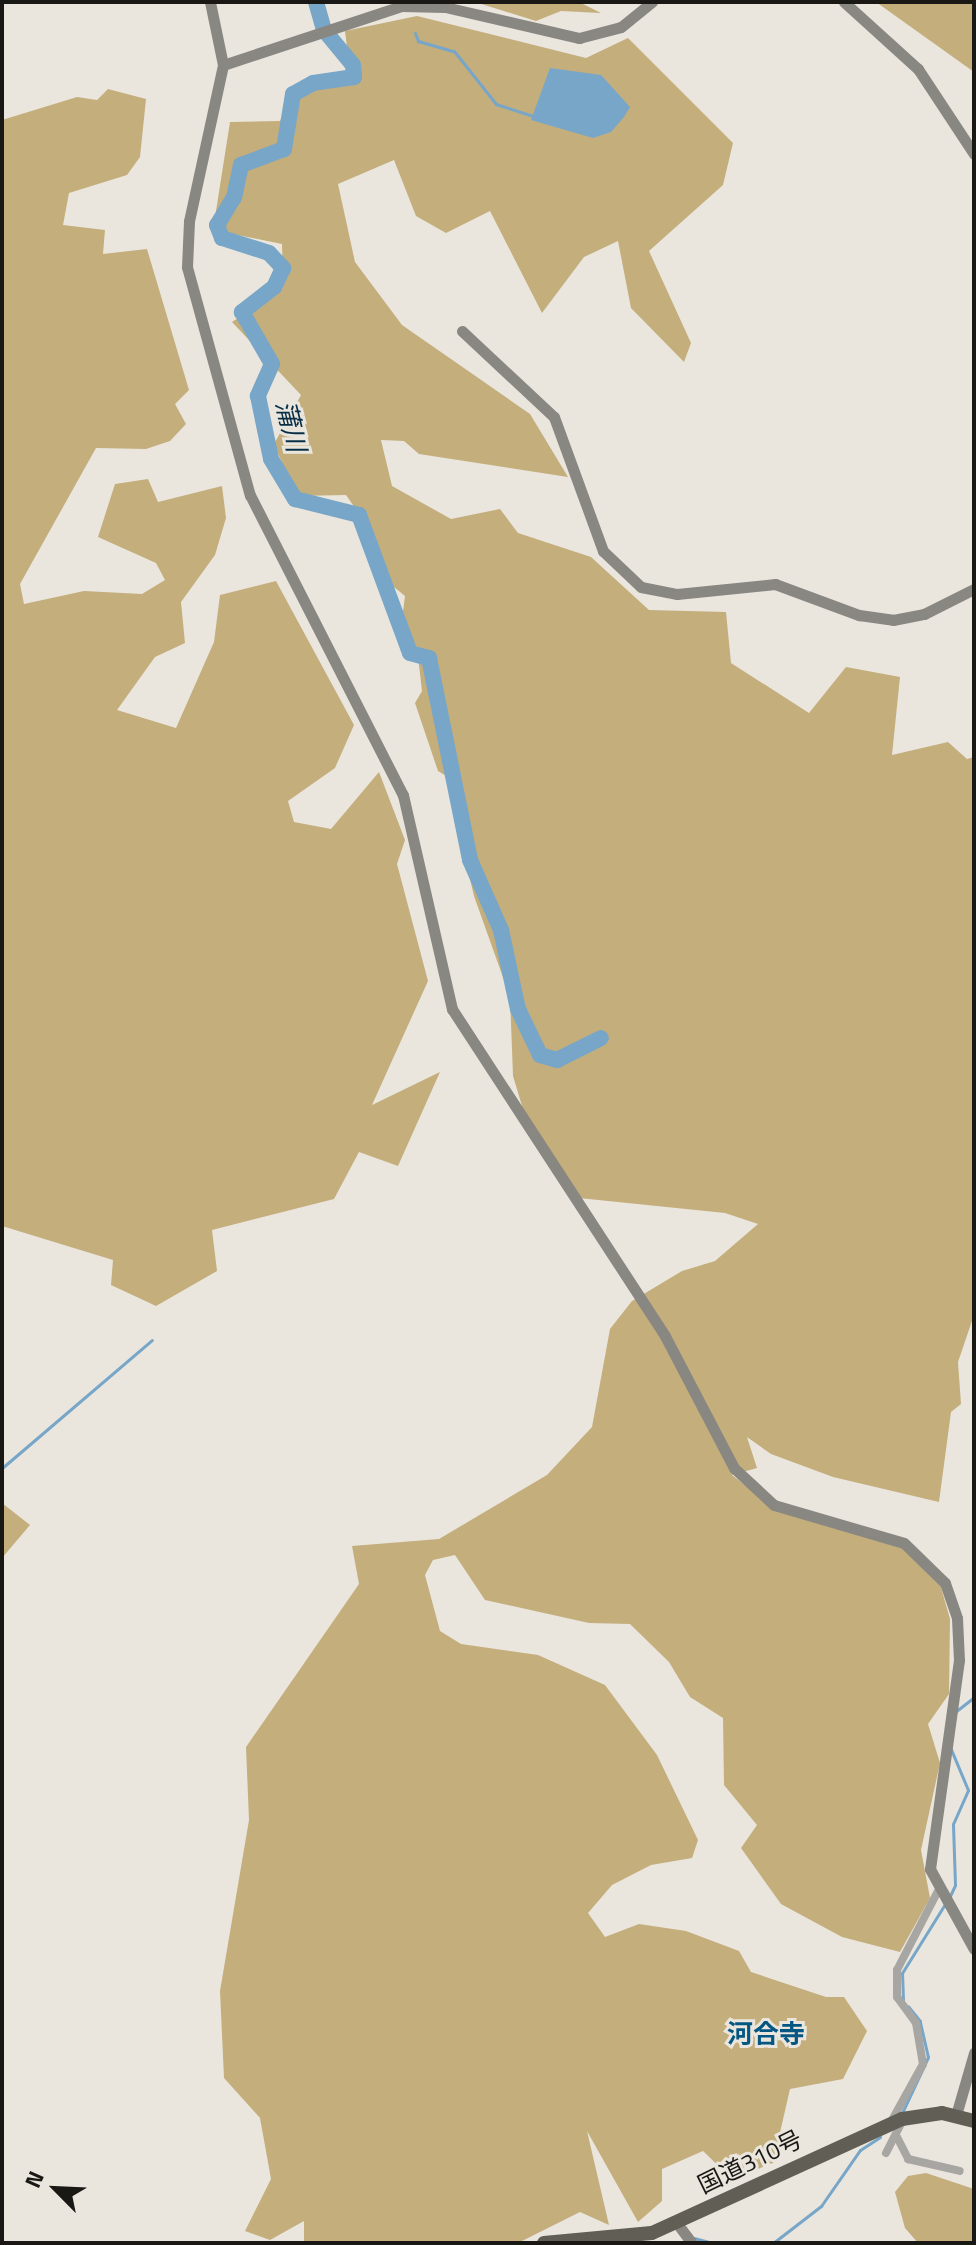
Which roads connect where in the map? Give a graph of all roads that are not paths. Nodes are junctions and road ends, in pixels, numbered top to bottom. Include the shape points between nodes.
1 (210, 2) edge
2 (652, 2) edge
3 (844, 2) edge
4 (223, 65) junction
5 (974, 154) edge
6 (462, 331) dead end
7 (974, 589) edge
8 (939, 1894) junction
9 (974, 1949) edge
10 (974, 2053) edge
11 (956, 2115) junction
12 (897, 2121) junction
13 (974, 2121) edge
14 (897, 2137) junction
15 (886, 2153) dead end
16 (960, 2171) dead end
17 (679, 2228) junction
18 (544, 2243) edge
19 (692, 2243) edge

1 - 4 street
2 - 4 street via 621,27 579,38 434,5 390,8
3 - 5 street via 918,69
4 - 8 street via 189,221 192,300 262,527 403,795 452,1009 665,1336 740,1477 774,1505 904,1543 939,1573 957,1618 957,1695 930,1845
6 - 7 street via 554,417 603,551 641,587 677,594 775,584 859,615 893,620 924,614
8 - 9 street
8 - 12 street via 899,1963 895,1991 916,2023 923,2064
10 - 11 street
11 - 12 highway, 国道310号
11 - 13 highway, 国道310号
12 - 14 street
12 - 17 highway, 国道310号
14 - 15 street
14 - 16 street via 908,2159
17 - 18 highway, 国道310号 via 637,2237 585,2236
17 - 19 street

